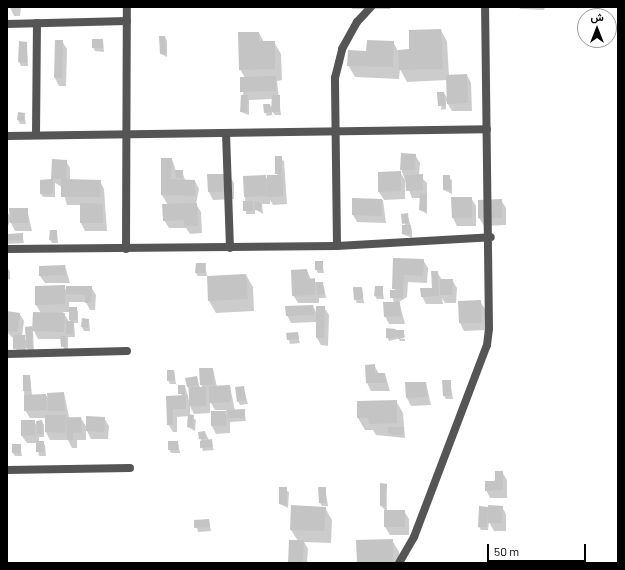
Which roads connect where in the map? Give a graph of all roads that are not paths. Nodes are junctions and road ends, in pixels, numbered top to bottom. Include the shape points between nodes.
1 (127, 7) edge
2 (371, 7) edge
3 (485, 7) edge
4 (127, 21) junction
5 (37, 23) junction
6 (7, 24) edge
7 (334, 129) junction
8 (487, 129) junction
9 (226, 133) junction
10 (126, 135) junction
11 (7, 136) edge
12 (36, 136) junction
13 (491, 237) junction
14 (336, 246) junction
15 (230, 248) junction
16 (7, 249) edge
17 (126, 249) junction
18 (128, 351) dead end
19 (7, 354) edge
20 (130, 468) dead end
21 (7, 470) edge
22 (399, 563) edge

1 - 4 street
2 - 7 street via 357,22 342,49 335,78
3 - 8 street
4 - 5 street
4 - 10 street
5 - 6 street
5 - 12 street
7 - 8 street
7 - 9 street
7 - 14 street
8 - 13 street
9 - 10 street
9 - 15 street
10 - 12 street
10 - 17 street
11 - 12 street
13 - 14 street
13 - 22 street via 491,310 486,345 414,536
14 - 15 street
15 - 17 street
16 - 17 street
18 - 19 street
20 - 21 street

